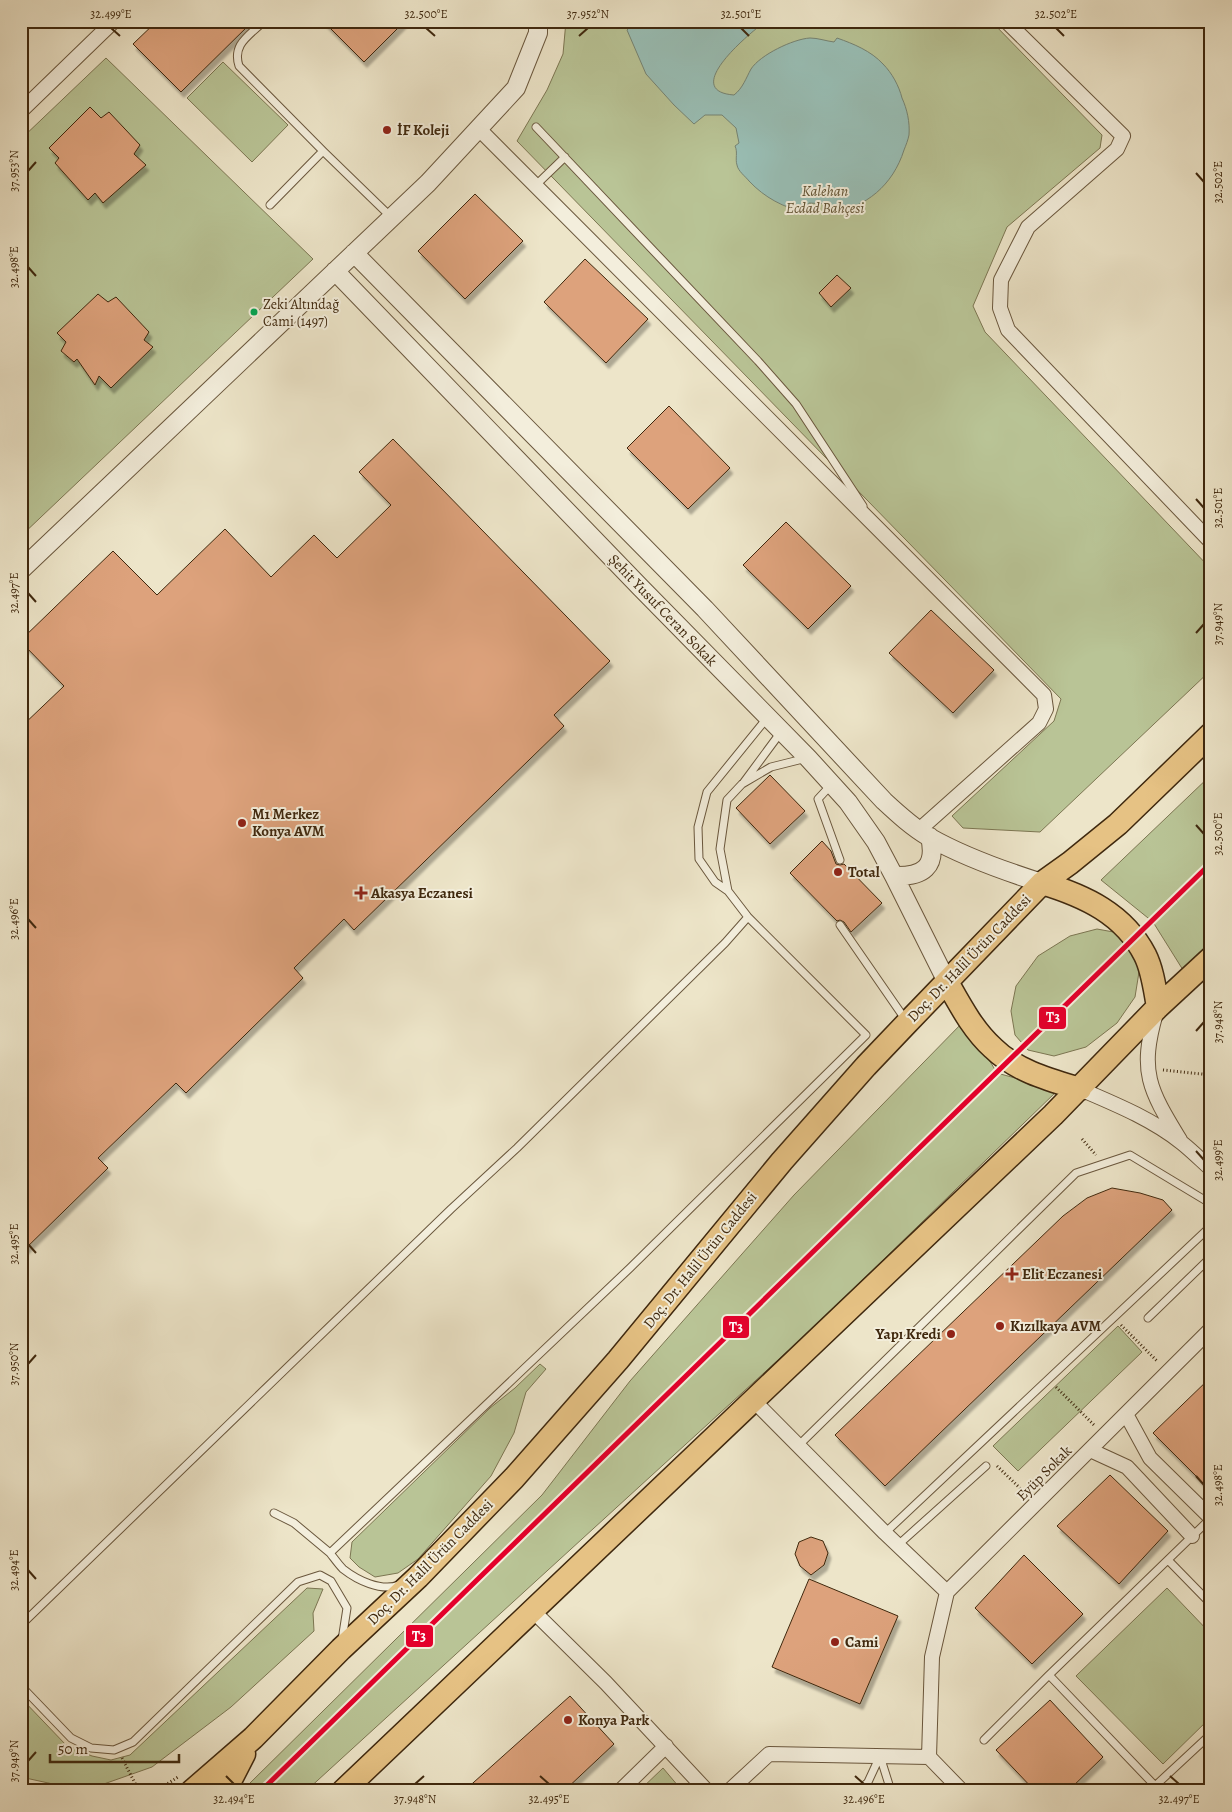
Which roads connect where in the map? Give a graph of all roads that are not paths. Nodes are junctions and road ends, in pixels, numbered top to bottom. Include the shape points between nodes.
1 (114, 21) edge
2 (264, 21) edge
3 (538, 21) edge
4 (1006, 21) edge
5 (21, 111) edge
6 (536, 127) dead end
7 (478, 128) junction
8 (323, 151) junction
9 (565, 157) junction
10 (536, 185) junction
11 (270, 205) dead end
12 (391, 217) junction
13 (354, 253) junction
14 (335, 271) junction
15 (875, 524) junction
16 (1211, 542) edge
17 (21, 570) edge
18 (768, 717) junction
19 (782, 731) junction
20 (1211, 734) edge
21 (808, 758) junction
22 (742, 784) junction
23 (831, 785) junction
24 (924, 834) junction
25 (840, 860) dead end
26 (894, 876) junction
27 (1042, 883) junction
28 (728, 891) junction
29 (748, 917) junction
30 (840, 924) dead end
31 (1211, 958) edge
32 (947, 982) junction
33 (1158, 1008) junction
34 (907, 1023) junction
35 (1080, 1089) junction
36 (1182, 1142) junction
37 (1211, 1169) edge
38 (1211, 1207) edge
39 (1211, 1226) edge
40 (1211, 1257) edge
41 (1148, 1318) dead end
42 (1211, 1329) edge
43 (754, 1401) junction
44 (1126, 1414) junction
45 (799, 1445) junction
46 (1090, 1450) junction
47 (986, 1466) dead end
48 (274, 1513) dead end
49 (1211, 1518) edge
50 (886, 1533) junction
51 (1192, 1536) junction
52 (898, 1545) junction
53 (330, 1553) junction
54 (1168, 1560) junction
55 (418, 1577) junction
56 (946, 1592) junction
57 (1211, 1604) edge
58 (533, 1612) junction
59 (21, 1625) edge
60 (341, 1649) junction
61 (1049, 1674) junction
62 (21, 1686) edge
63 (1211, 1734) edge
64 (253, 1738) junction
65 (984, 1740) dead end
66 (666, 1746) junction
67 (880, 1756) junction
68 (929, 1757) junction
69 (344, 1788) edge
70 (1157, 1788) edge
71 (192, 1791) edge
72 (225, 1791) edge
73 (620, 1791) edge
74 (707, 1791) edge
75 (729, 1791) edge
76 (858, 1791) edge
77 (891, 1791) edge
78 (962, 1791) edge

1 - 5 street
2 - 8 lane via 237,48 239,66
3 - 7 street via 538,33 516,88
4 - 16 street via 1123,136 1117,149 1028,227 1002,280 1000,308 1008,330
6 - 9 lane
7 - 10 street
7 - 12 street
8 - 11 lane
8 - 12 lane
9 - 10 lane
9 - 15 lane via 796,404
10 - 15 street
12 - 13 street
13 - 14 street
13 - 24 street, Şehit Yusuf Ceran Sokak via 704,609 884,801
14 - 17 street
14 - 18 street, Şehit Yusuf Ceran Sokak
15 - 24 street via 1044,695 1046,709 1039,723
18 - 19 street, Şehit Yusuf Ceran Sokak
18 - 28 lane via 707,792 698,827 699,859 715,882
19 - 21 street, Şehit Yusuf Ceran Sokak
19 - 22 lane
20 - 27 main road, Doç. Dr. Halil Ürün Caddesi via 1118,824
21 - 22 lane via 771,767
21 - 23 street, Şehit Yusuf Ceran Sokak
22 - 28 lane via 727,800 720,850
23 - 25 lane via 818,799
23 - 26 street, Şehit Yusuf Ceran Sokak via 862,821
24 - 26 street via 932,847 932,859 926,869 916,875
24 - 27 street, Şehit Yusuf Ceran Sokak via 985,864
26 - 32 street, Şehit Yusuf Ceran Sokak
27 - 32 main road, Doç. Dr. Halil Ürün Caddesi
27 - 33 main road via 1088,899 1111,913 1130,932 1146,956
28 - 29 lane
29 - 53 lane via 866,1035 630,1268
29 - 59 lane via 517,1148
30 - 34 lane
31 - 33 main road
32 - 34 main road, Doç. Dr. Halil Ürün Caddesi
32 - 35 main road via 977,1030 994,1049 1035,1074
33 - 35 main road
33 - 36 street via 1147,1052 1148,1069 1160,1108
34 - 55 main road, Doç. Dr. Halil Ürün Caddesi via 782,1161 581,1404
35 - 36 street via 1129,1110
35 - 43 main road
36 - 37 street
38 - 45 lane via 1208,1202 1130,1155 1076,1173
39 - 50 lane
40 - 41 lane
42 - 44 street, Eyüp Sokak
43 - 45 street
43 - 58 main road
44 - 46 street, Eyüp Sokak
44 - 49 street via 1150,1458
45 - 50 street
46 - 51 street via 1127,1467
46 - 56 street, Eyüp Sokak
47 - 52 lane
48 - 53 lane via 294,1523
49 - 51 lane
50 - 52 street
51 - 54 lane
52 - 56 street
53 - 55 lane via 343,1568 366,1583 392,1588
54 - 57 lane
54 - 61 lane
55 - 60 main road, Doç. Dr. Halil Ürün Caddesi
56 - 68 street via 932,1657
58 - 66 street
58 - 69 main road
60 - 62 lane via 347,1608 331,1581 320,1576 298,1582 133,1742 117,1749 91,1748 71,1738
60 - 64 main road, Doç. Dr. Halil Ürün Caddesi
61 - 65 lane
61 - 70 lane
63 - 70 lane
64 - 71 main road, Doç. Dr. Halil Ürün Caddesi
64 - 72 main road
66 - 73 street
66 - 74 street
67 - 68 street
67 - 75 street via 769,1754
67 - 76 lane via 868,1782
67 - 77 lane
68 - 78 street

